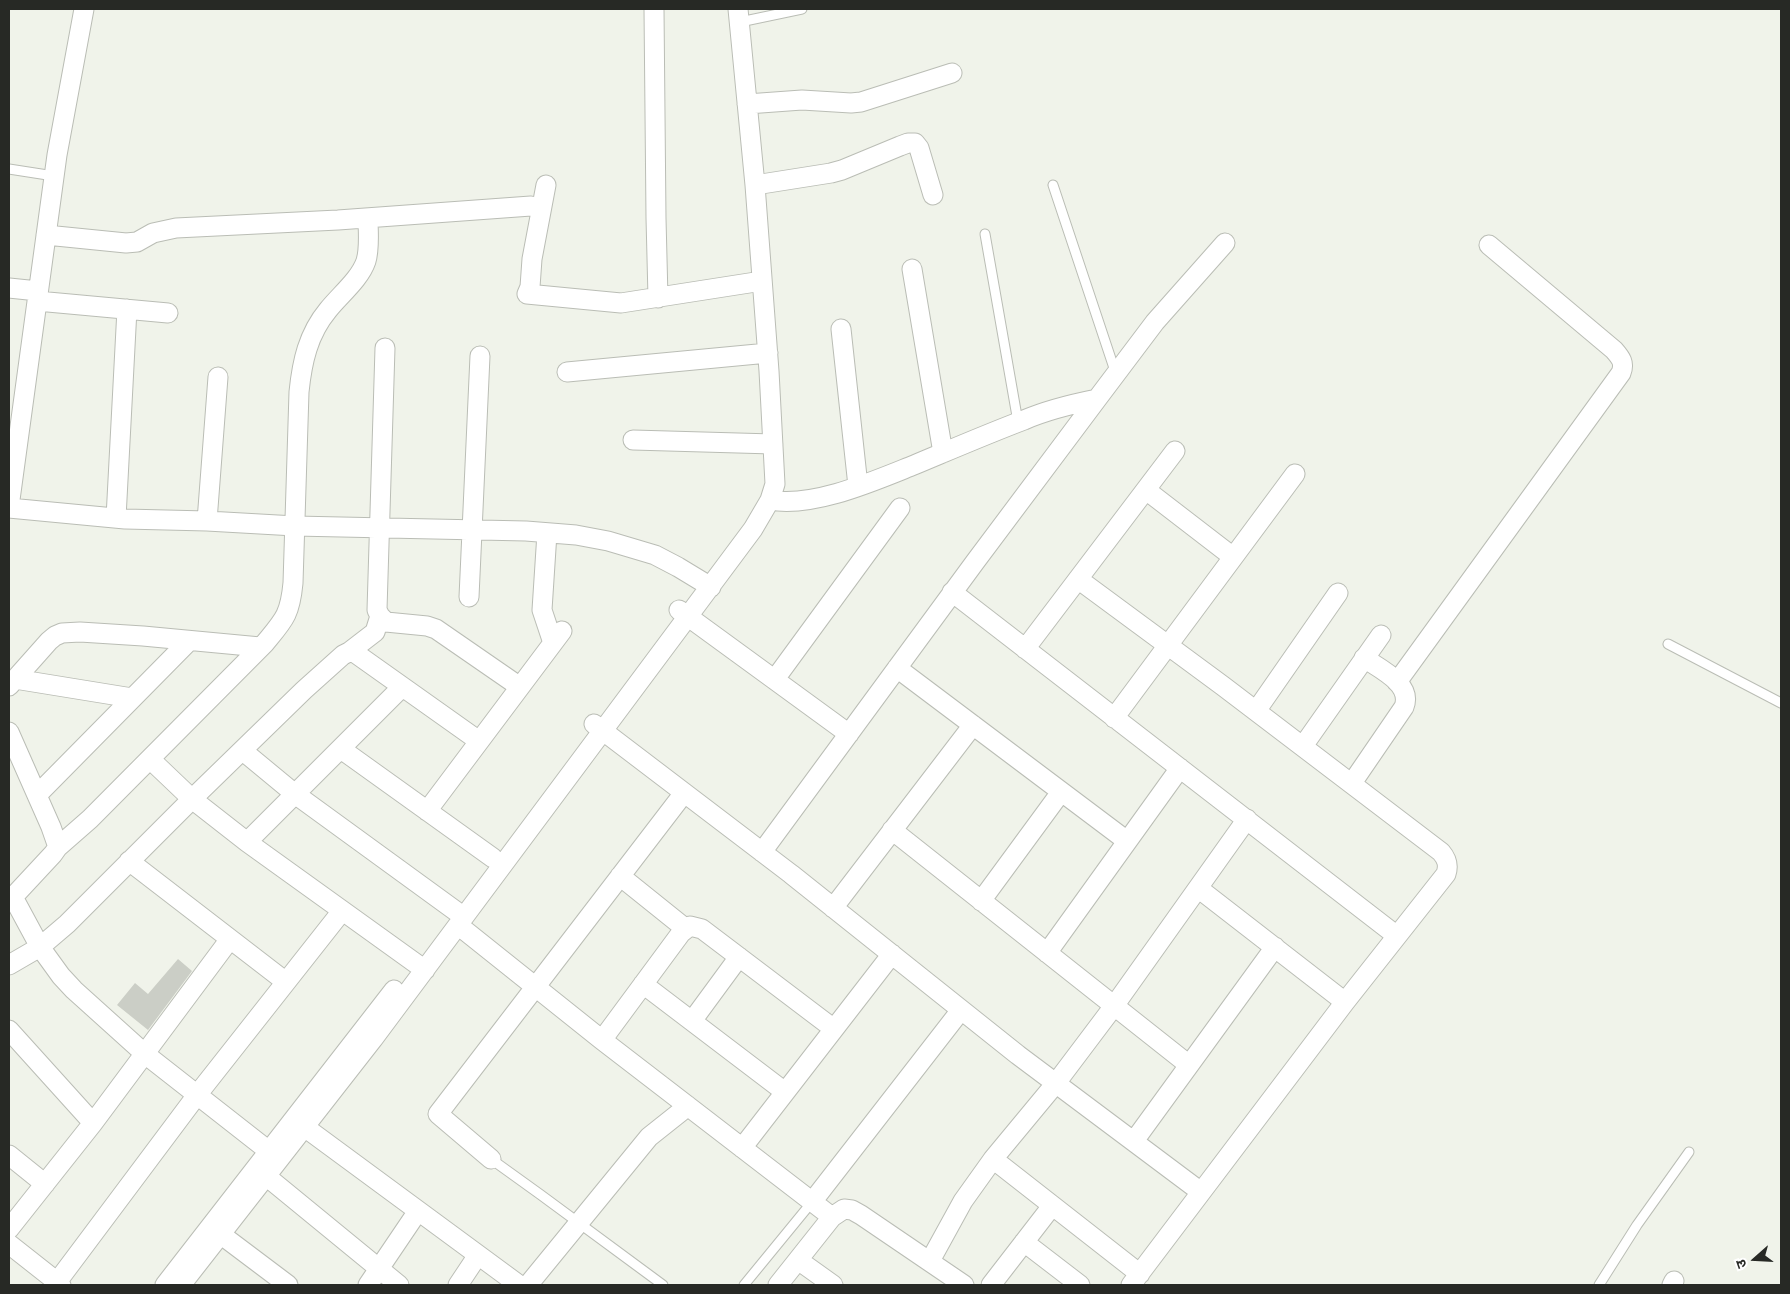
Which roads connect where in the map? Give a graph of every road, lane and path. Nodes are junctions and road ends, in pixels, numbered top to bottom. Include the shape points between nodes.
1 (84, 9) edge
2 (654, 9) edge
3 (802, 9) edge
4 (739, 15) edge
5 (952, 73) dead end
6 (747, 104) junction
7 (9, 169) edge
8 (54, 176) junction
9 (546, 185) dead end
10 (755, 185) junction
11 (1053, 186) dead end
12 (933, 195) dead end
13 (531, 206) dead end
14 (368, 218) junction
15 (986, 234) dead end
16 (46, 235) junction
17 (1224, 243) dead end
18 (1489, 245) dead end
19 (912, 269) dead end
20 (762, 282) junction
21 (9, 288) edge
22 (37, 296) junction
23 (658, 298) junction
24 (127, 309) junction
25 (168, 313) dead end
26 (841, 329) dead end
27 (385, 348) dead end
28 (768, 353) junction
29 (480, 356) dead end
30 (567, 372) dead end
31 (1116, 374) junction
32 (218, 377) dead end
33 (17, 379) edge
34 (1097, 399) junction
35 (1018, 422) junction
36 (633, 440) dead end
37 (773, 444) junction
38 (1175, 450) dead end
39 (943, 453) junction
40 (1295, 474) dead end
41 (774, 478) junction
42 (858, 486) junction
43 (1146, 490) junction
44 (770, 500) junction
45 (9, 508) edge
46 (900, 508) dead end
47 (116, 518) junction
48 (207, 521) junction
49 (295, 526) junction
50 (379, 527) junction
51 (472, 529) junction
52 (547, 533) junction
53 (1233, 557) junction
54 (1078, 579) junction
55 (706, 584) junction
56 (952, 592) junction
57 (1338, 593) dead end
58 (469, 597) dead end
59 (684, 613) junction
60 (380, 616) junction
61 (1381, 635) dead end
62 (189, 641) junction
63 (1668, 644) dead end
64 (1168, 645) junction
65 (260, 647) junction
66 (1025, 648) junction
67 (348, 652) junction
68 (1364, 658) junction
69 (897, 668) junction
70 (775, 679) junction
71 (12, 682) edge
72 (1397, 682) junction
73 (402, 687) junction
74 (520, 687) junction
75 (132, 698) junction
76 (1781, 703) edge
77 (1256, 711) junction
78 (1114, 718) junction
79 (973, 725) junction
80 (598, 727) junction
81 (9, 732) edge
82 (848, 734) junction
83 (479, 741) junction
84 (1303, 746) junction
85 (341, 749) junction
86 (243, 751) junction
87 (150, 759) junction
88 (1180, 768) junction
89 (1352, 783) junction
90 (1061, 792) junction
91 (684, 793) junction
92 (295, 794) junction
93 (36, 795) junction
94 (192, 799) junction
95 (427, 811) junction
96 (1247, 819) junction
97 (892, 830) junction
98 (1127, 841) junction
99 (247, 842) junction
100 (58, 847) junction
101 (762, 852) junction
102 (493, 858) junction
103 (129, 861) junction
104 (620, 876) junction
105 (1198, 888) junction
106 (11, 892) edge
107 (981, 901) junction
108 (833, 908) junction
109 (342, 912) junction
110 (459, 917) junction
111 (686, 929) junction
112 (1396, 936) junction
113 (230, 939) junction
114 (40, 947) junction
115 (1275, 947) junction
116 (1047, 953) junction
117 (892, 954) junction
118 (739, 957) junction
119 (9, 965) edge
120 (419, 966) junction
121 (286, 982) junction
122 (643, 984) junction
123 (536, 987) junction
124 (1345, 1002) junction
125 (1114, 1006) junction
126 (961, 1010) junction
127 (692, 1021) junction
128 (834, 1029) junction
129 (11, 1037) edge
130 (602, 1040) junction
131 (145, 1054) junction
132 (1189, 1065) junction
133 (1056, 1083) junction
134 (785, 1092) junction
135 (197, 1095) junction
136 (688, 1106) junction
137 (93, 1123) junction
138 (299, 1123) junction
139 (1134, 1141) junction
140 (742, 1148) junction
141 (1689, 1152) dead end
142 (9, 1155) edge
143 (274, 1155) junction
144 (491, 1159) joint
145 (993, 1159) junction
146 (266, 1176) junction
147 (45, 1184) junction
148 (1201, 1192) junction
149 (812, 1202) junction
150 (1052, 1206) junction
151 (418, 1211) junction
152 (832, 1217) junction
153 (579, 1222) junction
154 (9, 1229) edge
155 (216, 1231) junction
156 (1024, 1242) junction
157 (9, 1244) edge
158 (478, 1255) junction
159 (798, 1260) junction
160 (930, 1261) junction
161 (379, 1269) junction
162 (1136, 1280) edge
163 (59, 1284) edge
164 (165, 1285) edge
165 (181, 1285) edge
166 (288, 1285) edge
167 (368, 1285) edge
168 (399, 1285) edge
169 (458, 1285) edge
170 (519, 1285) edge
171 (528, 1285) edge
172 (663, 1285) edge
173 (744, 1285) edge
174 (778, 1285) edge
175 (833, 1285) edge
176 (964, 1285) edge
177 (991, 1285) edge
178 (1080, 1285) edge
179 (1599, 1285) edge

1 - 8 street
2 - 23 street
3 - 4 lane
4 - 6 street
5 - 6 street via 862,102 802,100
6 - 10 street
7 - 8 lane
8 - 16 street
9 - 23 street via 527,294 621,303
10 - 12 street via 837,172 915,143
10 - 20 street
11 - 31 lane
13 - 14 street
14 - 16 street via 176,228 126,243
14 - 49 street via 366,262 327,311 306,350 299,392
15 - 35 lane
16 - 22 street
17 - 31 street via 1155,322
18 - 72 street via 1614,350 1624,366
19 - 39 street
20 - 23 street
20 - 28 street
21 - 22 street
22 - 24 street
22 - 33 street
24 - 25 street
24 - 47 street
26 - 42 street
27 - 50 street
28 - 30 street
28 - 37 street
29 - 51 street
31 - 34 street
32 - 48 street
33 - 45 street
34 - 35 street
34 - 56 street
35 - 39 street
36 - 37 street
37 - 41 street
38 - 43 street
39 - 42 street
40 - 53 street
41 - 44 street
41 - 55 street
42 - 44 street via 801,501
43 - 53 street
43 - 54 street
44 - 55 street via 758,522
45 - 47 street
46 - 70 street
47 - 48 street
48 - 49 street
49 - 50 street
49 - 65 street via 291,603 281,624
50 - 51 street
50 - 60 street via 377,610
51 - 52 street
51 - 58 street
52 - 55 street via 608,541 643,551
52 - 74 street via 542,610 558,637
53 - 64 street
54 - 64 street
54 - 66 street
55 - 59 street
56 - 66 street
56 - 69 street
57 - 77 street
59 - 70 street
59 - 80 street
60 - 67 street via 374,632
60 - 74 street via 386,622 436,629
61 - 68 street
62 - 65 street
62 - 71 street via 62,633 49,641
62 - 75 street
63 - 76 lane
64 - 77 street
64 - 78 street
65 - 87 street
66 - 78 street
67 - 73 street
67 - 86 street via 327,668
68 - 72 street
68 - 84 street
69 - 79 street
69 - 82 street
70 - 82 street
71 - 75 street
72 - 89 street via 1406,694 1404,707
73 - 83 street
73 - 85 street
74 - 83 street
75 - 93 street
77 - 84 street
78 - 88 street
79 - 90 street
79 - 97 street
80 - 91 street
80 - 102 street
80 - 110 street
81 - 93 street
82 - 101 street
83 - 95 street
84 - 89 street
85 - 92 street
85 - 95 street
86 - 92 street
86 - 94 street
87 - 94 street
87 - 100 street
88 - 96 street
88 - 98 street
89 - 112 street via 1446,857 1446,874
90 - 98 street
90 - 107 street
91 - 101 street
91 - 104 street
92 - 99 street
92 - 110 street
93 - 100 street
94 - 99 street
94 - 103 street
95 - 102 street
96 - 105 street
96 - 112 street
97 - 107 street
97 - 108 street
98 - 116 street
99 - 109 street
100 - 106 street via 43,866
101 - 108 street
102 - 110 street
103 - 113 street
103 - 114 street
104 - 111 street
104 - 123 street
105 - 115 street
105 - 125 street
106 - 114 street
107 - 116 street
108 - 117 street
109 - 120 street
109 - 121 street
110 - 120 street
110 - 123 street
111 - 118 street via 690,926 702,929
111 - 122 street
112 - 124 street
113 - 121 street
113 - 131 street
114 - 119 street
114 - 131 street via 74,990
115 - 124 street
115 - 132 street
116 - 125 street
117 - 126 street
117 - 128 street
118 - 127 street
118 - 128 street
120 - 138 street
121 - 135 street
122 - 127 street
122 - 130 street
123 - 130 street
123 - 144 street via 438,1114
124 - 148 street
125 - 132 street
125 - 133 street
126 - 133 street
126 - 149 street
127 - 134 street
128 - 134 street
129 - 137 street
130 - 136 street
131 - 135 street
131 - 137 street
132 - 139 street
133 - 139 street
133 - 145 street
134 - 140 street
135 - 143 street
135 - 163 street
136 - 140 street
136 - 153 street via 649,1137
137 - 147 street
138 - 143 street
138 - 151 street
139 - 148 street
140 - 149 street
141 - 179 lane
142 - 147 street
143 - 146 street
143 - 155 street
144 - 153 lane
145 - 150 street
145 - 160 street via 963,1200
146 - 155 street
146 - 161 street
147 - 154 street
148 - 162 street
149 - 152 street
149 - 173 lane
150 - 156 street
150 - 162 street
151 - 158 street
151 - 161 street
152 - 159 street
152 - 160 street via 844,1209 852,1210
153 - 171 street
153 - 172 lane
155 - 164 street
155 - 165 street
155 - 166 street
156 - 177 street
156 - 178 street
157 - 163 street
158 - 169 street
158 - 170 street
159 - 174 street
159 - 175 street
160 - 176 street
161 - 167 street
161 - 168 street

